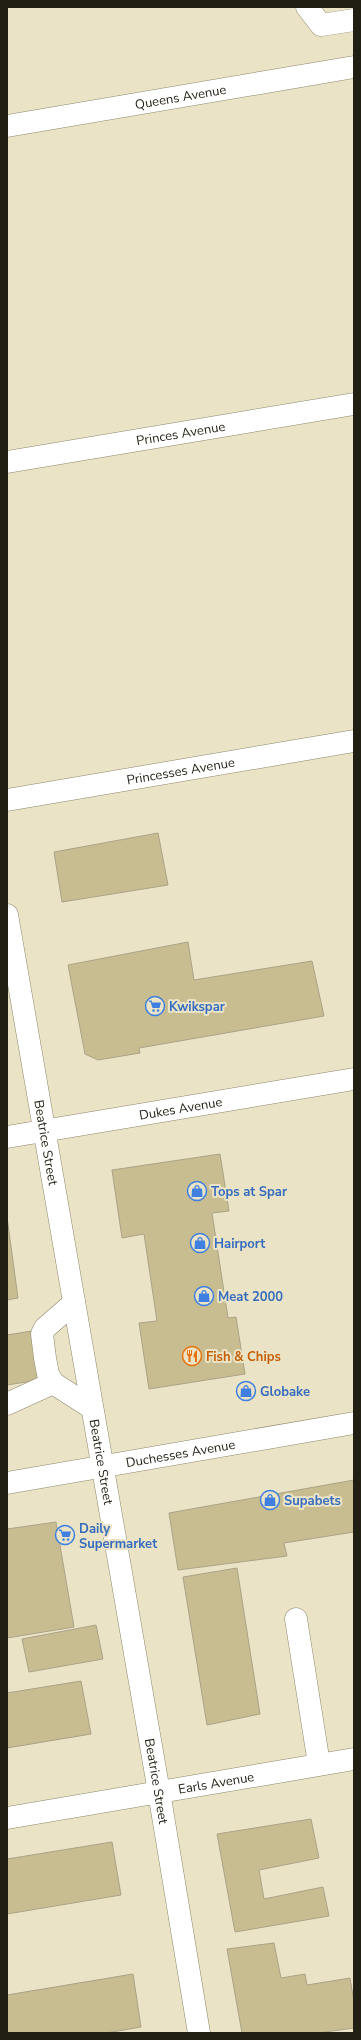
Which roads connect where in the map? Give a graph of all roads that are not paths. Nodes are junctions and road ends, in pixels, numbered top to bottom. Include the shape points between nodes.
1 (307, 7) edge
2 (354, 20) edge
3 (354, 68) edge
4 (7, 126) edge
5 (354, 404) edge
6 (7, 462) edge
7 (354, 741) edge
8 (7, 800) edge
9 (7, 914) edge
10 (354, 1079) edge
11 (44, 1131) junction
12 (7, 1138) edge
13 (74, 1302) junction
14 (53, 1383) junction
15 (7, 1404) edge
16 (92, 1408) junction
17 (354, 1423) edge
18 (102, 1468) junction
19 (7, 1483) edge
20 (296, 1619) dead end
21 (354, 1759) edge
22 (319, 1764) junction
23 (159, 1792) junction
24 (7, 1818) edge
25 (199, 2033) edge

1 - 2 street via 321,25
3 - 4 street, Queens Avenue
5 - 6 street, Princes Avenue
7 - 8 street, Princesses Avenue
9 - 11 street, Beatrice Street
10 - 11 street, Dukes Avenue
11 - 12 street, Dukes Avenue
11 - 13 street, Beatrice Street
13 - 14 street via 45,1328 42,1334 48,1374
13 - 16 street, Beatrice Street
14 - 15 street
14 - 16 street
16 - 18 street, Beatrice Street
17 - 18 street, Duchesses Avenue
18 - 19 street, Duchesses Avenue
18 - 23 street, Beatrice Street
20 - 22 street
21 - 22 street, Earls Avenue
22 - 23 street, Earls Avenue
23 - 24 street, Earls Avenue
23 - 25 street, Beatrice Street

